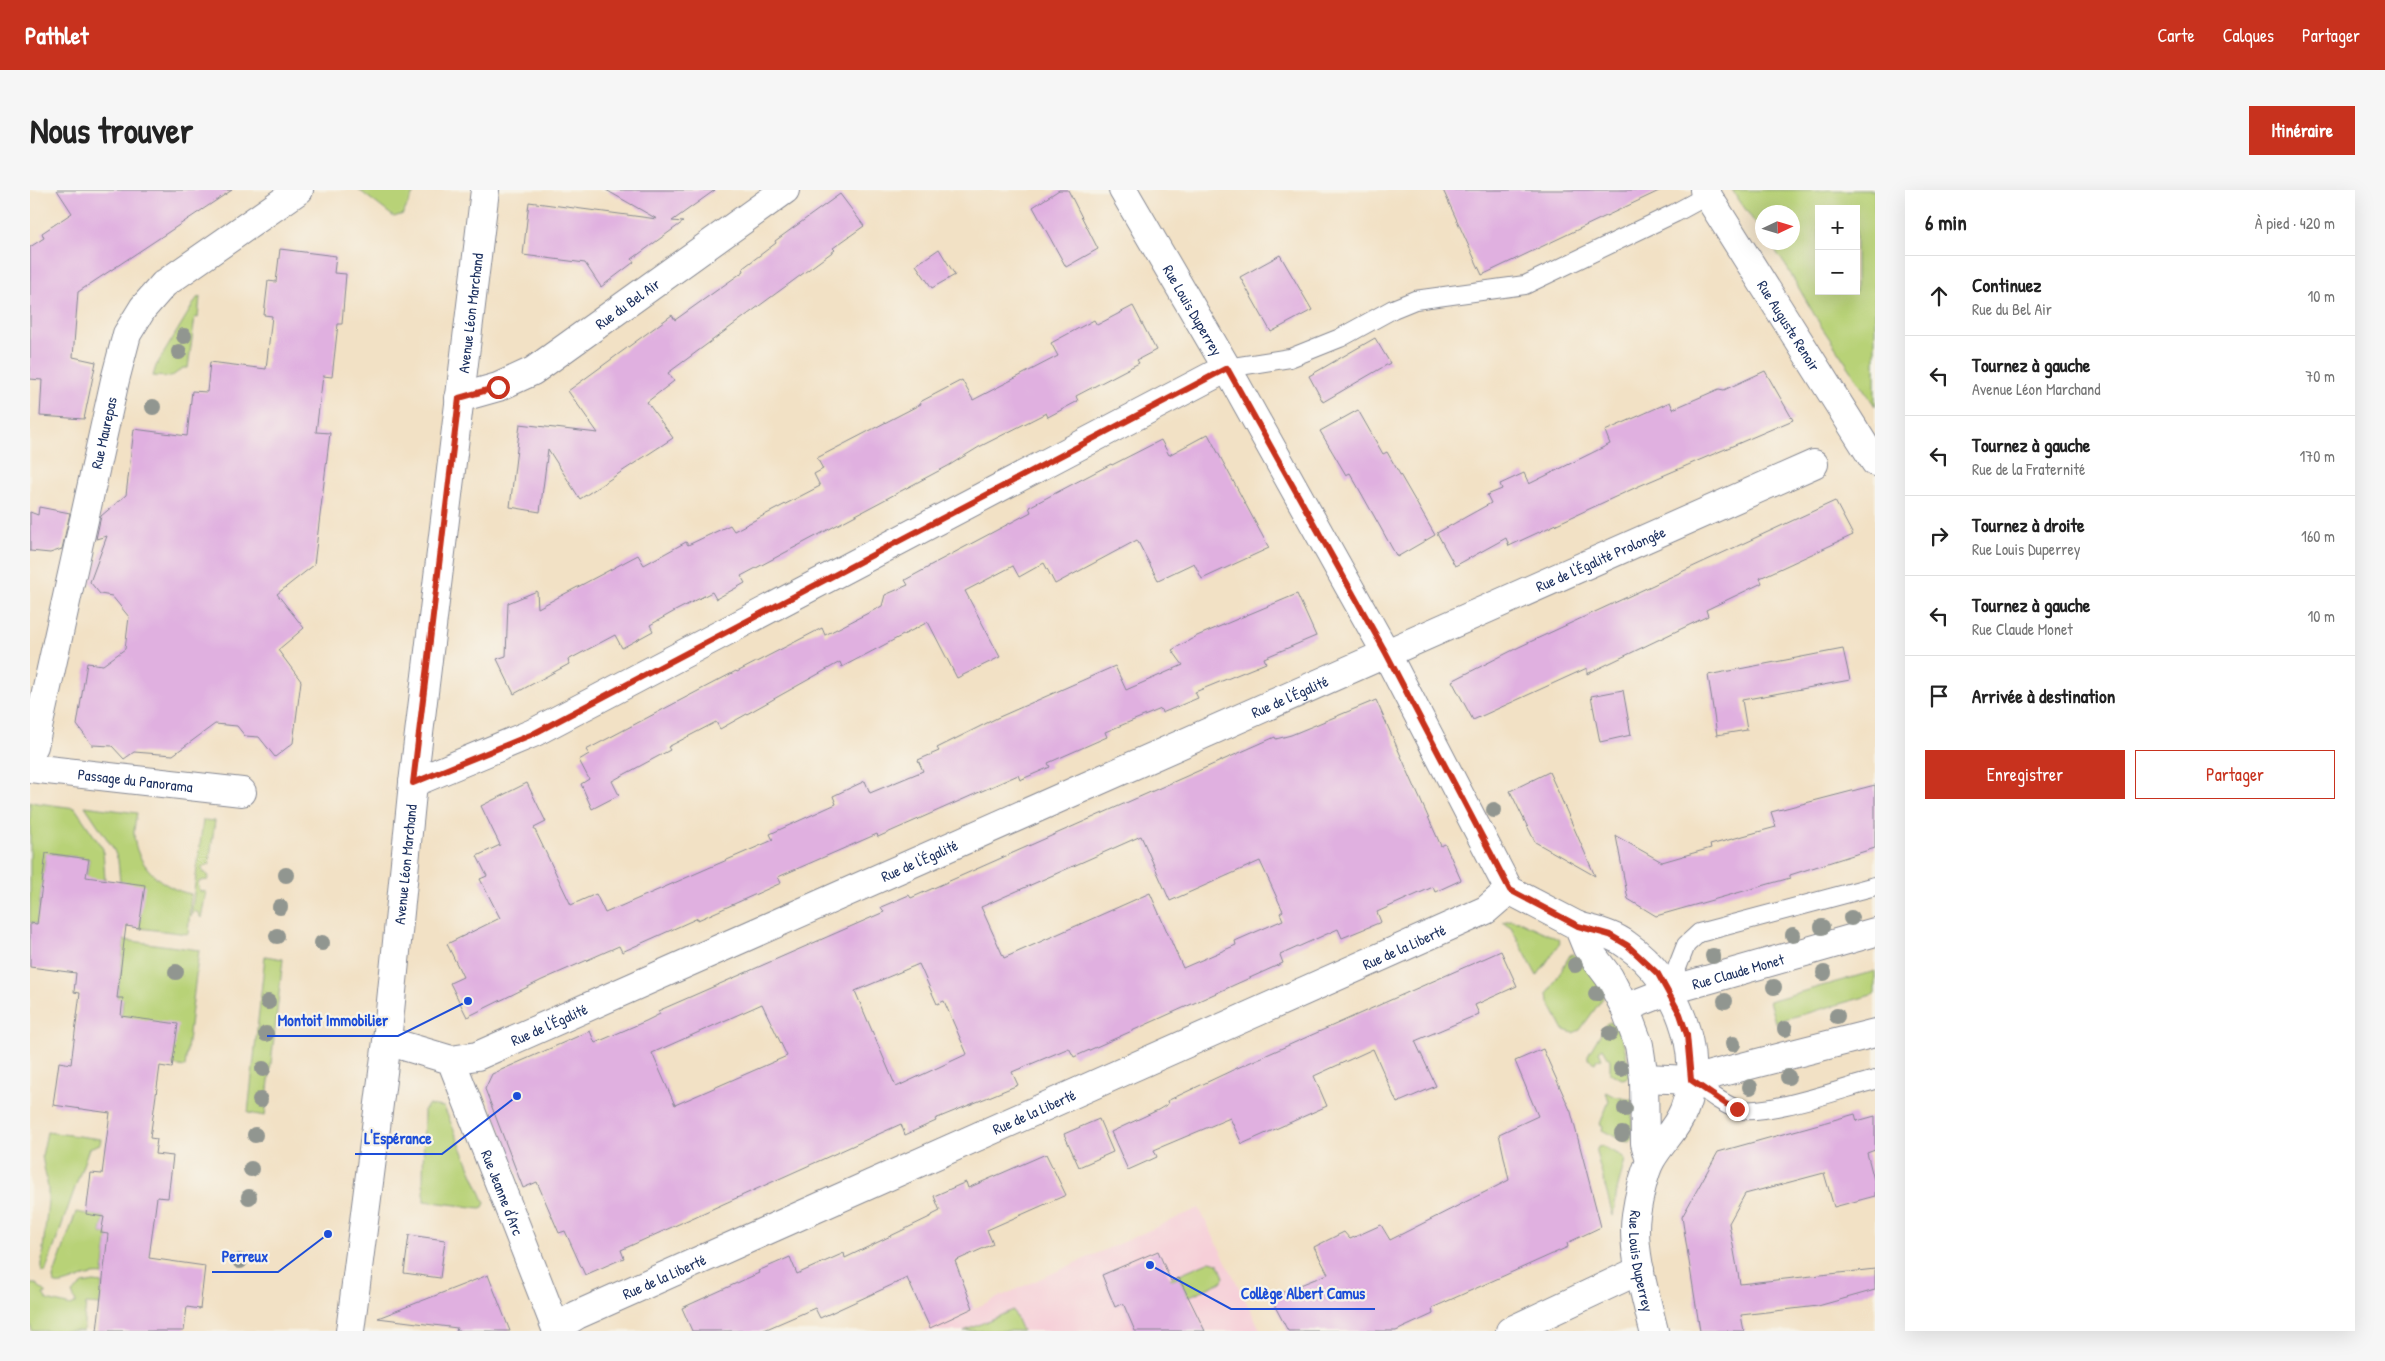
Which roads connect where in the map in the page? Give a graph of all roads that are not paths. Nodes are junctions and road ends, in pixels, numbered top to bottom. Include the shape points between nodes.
1 (299, 190) edge
2 (485, 190) edge
3 (784, 190) edge
4 (1123, 190) edge
5 (1706, 193) edge
6 (1227, 368) junction
7 (459, 398) junction
8 (1875, 462) edge
9 (1814, 464) dead end
10 (1386, 653) junction
11 (30, 752) edge
12 (30, 768) edge
13 (413, 783) junction
14 (242, 792) dead end
15 (1875, 886) edge
16 (1510, 890) junction
17 (1578, 926) junction
18 (1875, 932) edge
19 (1668, 990) junction
20 (1625, 1008) junction
21 (1875, 1033) edge
22 (387, 1041) junction
23 (451, 1060) junction
24 (1644, 1078) junction
25 (1691, 1080) junction
26 (1875, 1080) edge
27 (1650, 1161) junction
28 (1640, 1270) junction
29 (556, 1330) edge
30 (350, 1331) edge
31 (1510, 1331) edge
32 (1654, 1331) edge

1 - 11 street, Rue Maurepas via 164,284 143,308 127,334 34,746
2 - 7 street, Avenue Léon Marchand
3 - 7 street, Rue du Bel Air via 533,371 498,387
4 - 6 street, Rue Louis Duperrey
5 - 6 lane via 1675,213 1525,284 1415,300 1340,338 1290,358
5 - 8 street, Rue Auguste Renoir
6 - 10 street, Rue Louis Duperrey
6 - 13 street via 533,734
7 - 13 street, Avenue Léon Marchand
9 - 10 street, Rue de l'Égalité Prolongée
10 - 16 street, Rue Louis Duperrey
10 - 23 street, Rue de l'Égalité via 477,1056
12 - 14 street, Passage du Panorama
13 - 22 street, Avenue Léon Marchand
15 - 19 lane, Rue Claude Monet via 1698,933 1682,952
16 - 17 street, Rue Louis Duperrey
16 - 29 street, Rue de la Liberté via 1486,910 577,1315
17 - 19 street, Rue Louis Duperrey via 1610,935 1627,945 1658,974
17 - 20 street, Rue Louis Duperrey via 1587,948 1609,977
18 - 19 street, Rue Claude Monet
19 - 20 street
19 - 25 street, Rue Louis Duperrey via 1687,1035
20 - 24 street, Rue Louis Duperrey via 1639,1045
21 - 25 street
22 - 23 street
22 - 30 street, Avenue Léon Marchand
23 - 29 street, Rue Jeanne d'Arc
24 - 25 street
24 - 27 street, Rue Louis Duperrey via 1645,1143
25 - 26 lane via 1726,1104 1750,1111
25 - 27 street, Rue Louis Duperrey via 1678,1122
27 - 28 street, Rue Louis Duperrey via 1636,1217
28 - 31 street
28 - 32 street, Rue Louis Duperrey

